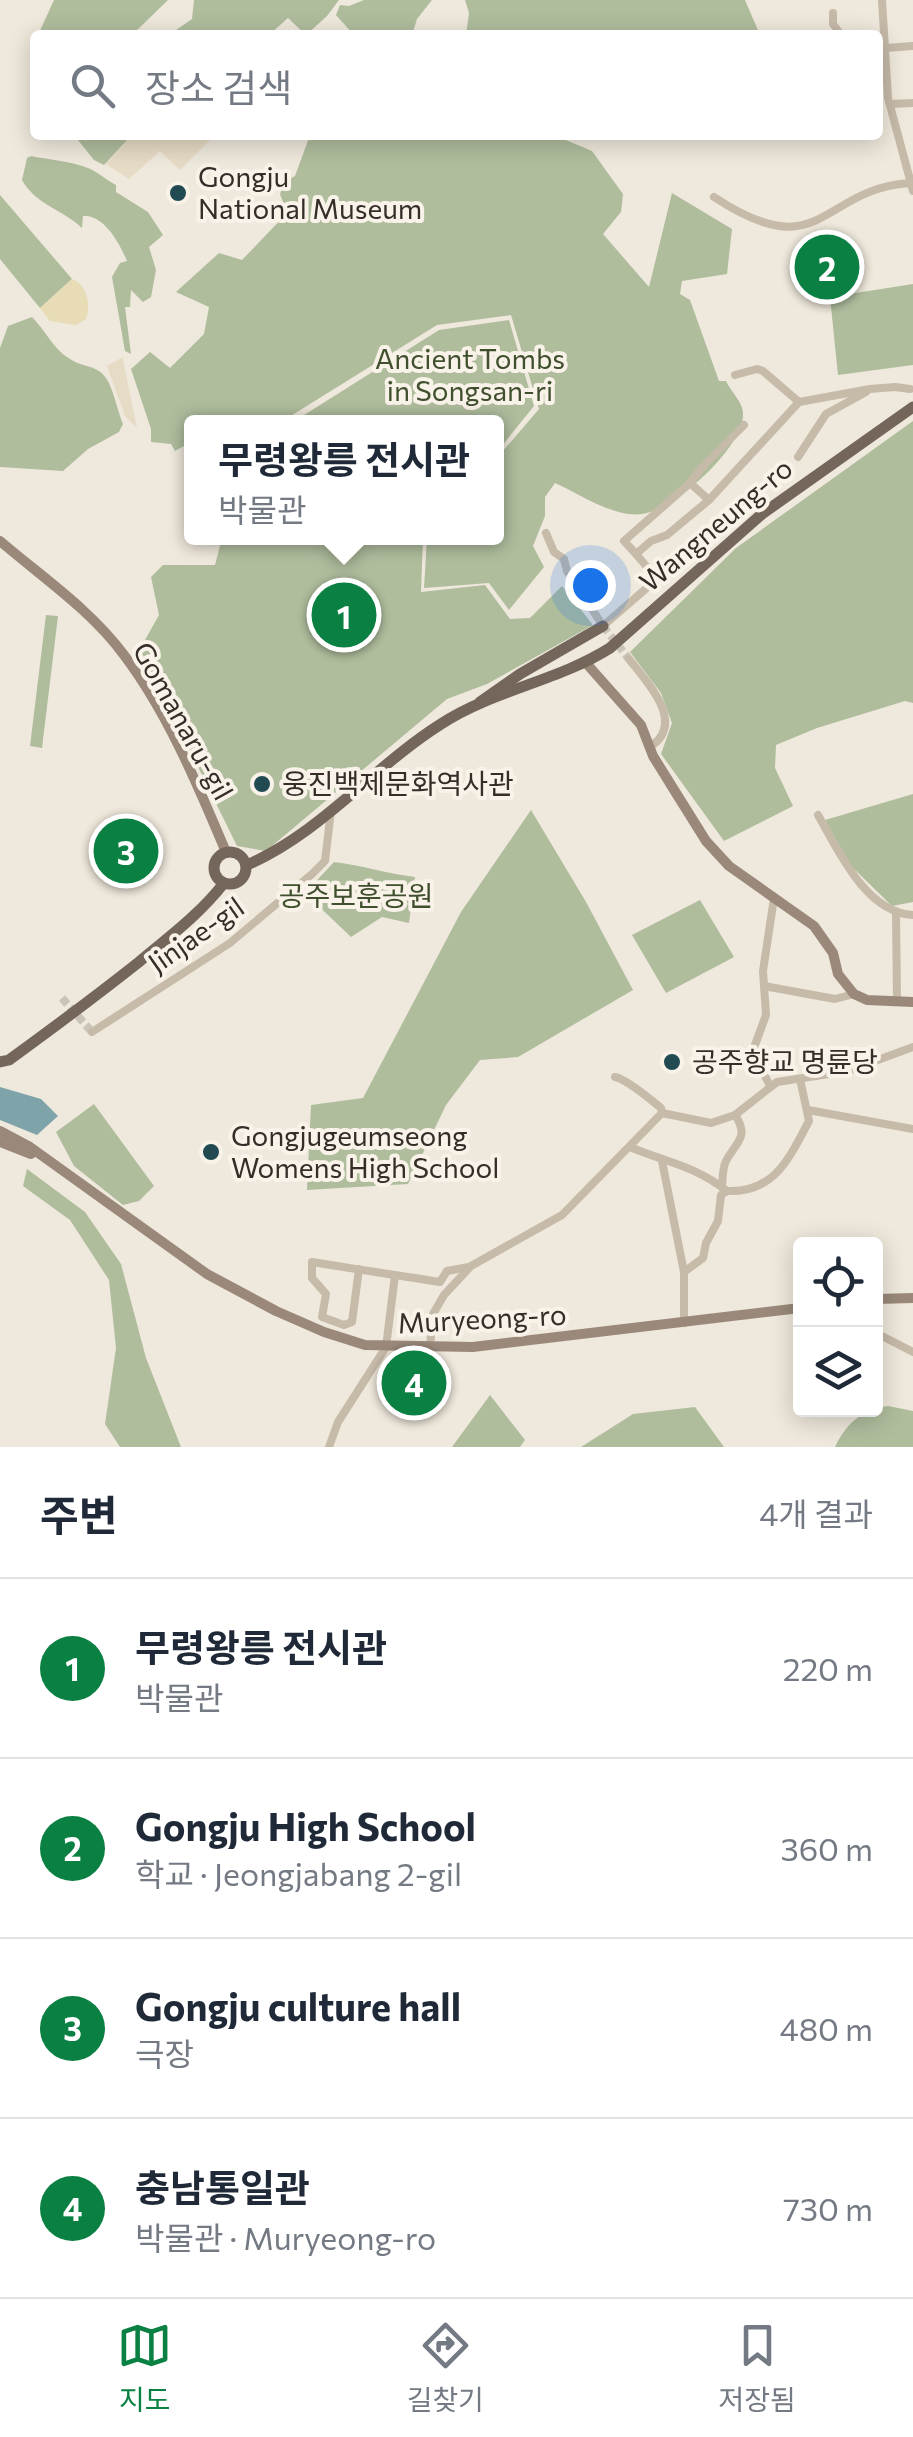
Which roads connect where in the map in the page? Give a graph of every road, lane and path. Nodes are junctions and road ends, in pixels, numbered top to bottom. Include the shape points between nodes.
1 (882, 0) edge
2 (834, 12) dead end
3 (838, 30) edge
4 (913, 46) edge
5 (885, 48) junction
6 (883, 99) edge
7 (889, 101) junction
8 (913, 103) edge
9 (912, 187) edge
10 (714, 198) dead end
11 (734, 375) dead end
12 (870, 389) junction
13 (910, 390) dead end
14 (799, 402) junction
15 (913, 406) edge
16 (744, 425) dead end
17 (798, 457) dead end
18 (690, 484) junction
19 (710, 500) junction
20 (546, 533) dead end
21 (0, 541) edge
22 (636, 554) junction
23 (604, 626) junction
24 (628, 659) tunnel mouth
25 (586, 663) junction
26 (472, 709) junction
27 (650, 747) junction
28 (331, 810) junction
29 (818, 815) dead end
30 (226, 852) junction
31 (246, 865) junction
32 (224, 883) junction
33 (774, 898) junction
34 (896, 913) junction
35 (913, 915) edge
36 (764, 986) junction
37 (854, 994) junction
38 (897, 1001) junction
39 (913, 1002) edge
40 (92, 1032) dead end
41 (913, 1048) edge
42 (4, 1061) edge
43 (0, 1074) edge
44 (615, 1077) dead end
45 (800, 1080) junction
46 (770, 1086) junction
47 (808, 1110) junction
48 (662, 1113) junction
49 (735, 1115) junction
50 (913, 1129) edge
51 (0, 1131) edge
52 (0, 1142) edge
53 (630, 1147) junction
54 (37, 1155) junction
55 (662, 1161) junction
56 (725, 1189) junction
57 (471, 1266) junction
58 (359, 1270) junction
59 (684, 1272) junction
60 (395, 1275) junction
61 (913, 1298) edge
62 (883, 1299) edge
63 (793, 1309) edge
64 (684, 1323) junction
65 (883, 1337) edge
66 (386, 1346) junction
67 (430, 1347) junction
68 (913, 1352) edge
69 (329, 1447) edge

1 - 5 street
2 - 3 street
4 - 5 street
5 - 7 street
6 - 7 street
7 - 8 street
7 - 9 street
9 - 10 street via 881,185 793,229
11 - 14 street via 763,371
12 - 13 street
12 - 14 street
12 - 17 street via 826,414
14 - 19 street
15 - 25 main road, Wangneung-ro via 789,493
16 - 18 street
18 - 19 street
18 - 22 street via 624,542
19 - 22 street
20 - 23 street
21 - 30 main road, Gomanaru-gil via 124,653 192,774
22 - 23 street via 657,579
23 - 26 main road
24 - 27 street via 666,720
25 - 26 main road, Wangneung-ro
25 - 27 main road via 641,724
26 - 28 main road, Wangneung-ro via 442,723
27 - 33 main road via 706,841
28 - 31 main road, Wangneung-ro
28 - 40 street, Jinjae-gil via 325,861 312,874 230,943
29 - 34 street via 848,870
30 - 31 main road
30 - 32 main road via 214,868
31 - 32 main road, Wangneung-ro via 242,880
32 - 42 main road, Wangneung-ro via 180,928
33 - 36 street
33 - 37 main road via 814,926
34 - 35 street
34 - 38 street
36 - 37 street via 835,1000
36 - 46 street via 766,1016 755,1045
37 - 38 main road
38 - 39 main road
41 - 45 street
42 - 43 main road, Wangneung-ro
44 - 48 street
45 - 46 street
45 - 47 street
46 - 49 street
47 - 50 street
47 - 56 street via 808,1121 774,1176 748,1192
48 - 49 street via 711,1123
48 - 53 street
49 - 56 street via 743,1138 723,1166
51 - 54 main road, Muryeong-ro
52 - 54 main road, Muryeong-ro
53 - 55 street
53 - 57 street via 562,1215
54 - 66 main road, Muryeong-ro via 236,1290 324,1332
55 - 56 street via 693,1168
55 - 59 street
56 - 59 street via 704,1258
57 - 60 street via 447,1271 440,1282
57 - 67 street via 433,1314
58 - 58 street via 352,1322 322,1317 326,1294 312,1278 312,1262
58 - 60 street
59 - 64 street
60 - 66 street
61 - 62 main road
63 - 64 main road, Muryeong-ro
64 - 67 main road, Muryeong-ro
65 - 68 street
66 - 67 main road, Muryeong-ro
66 - 69 street

